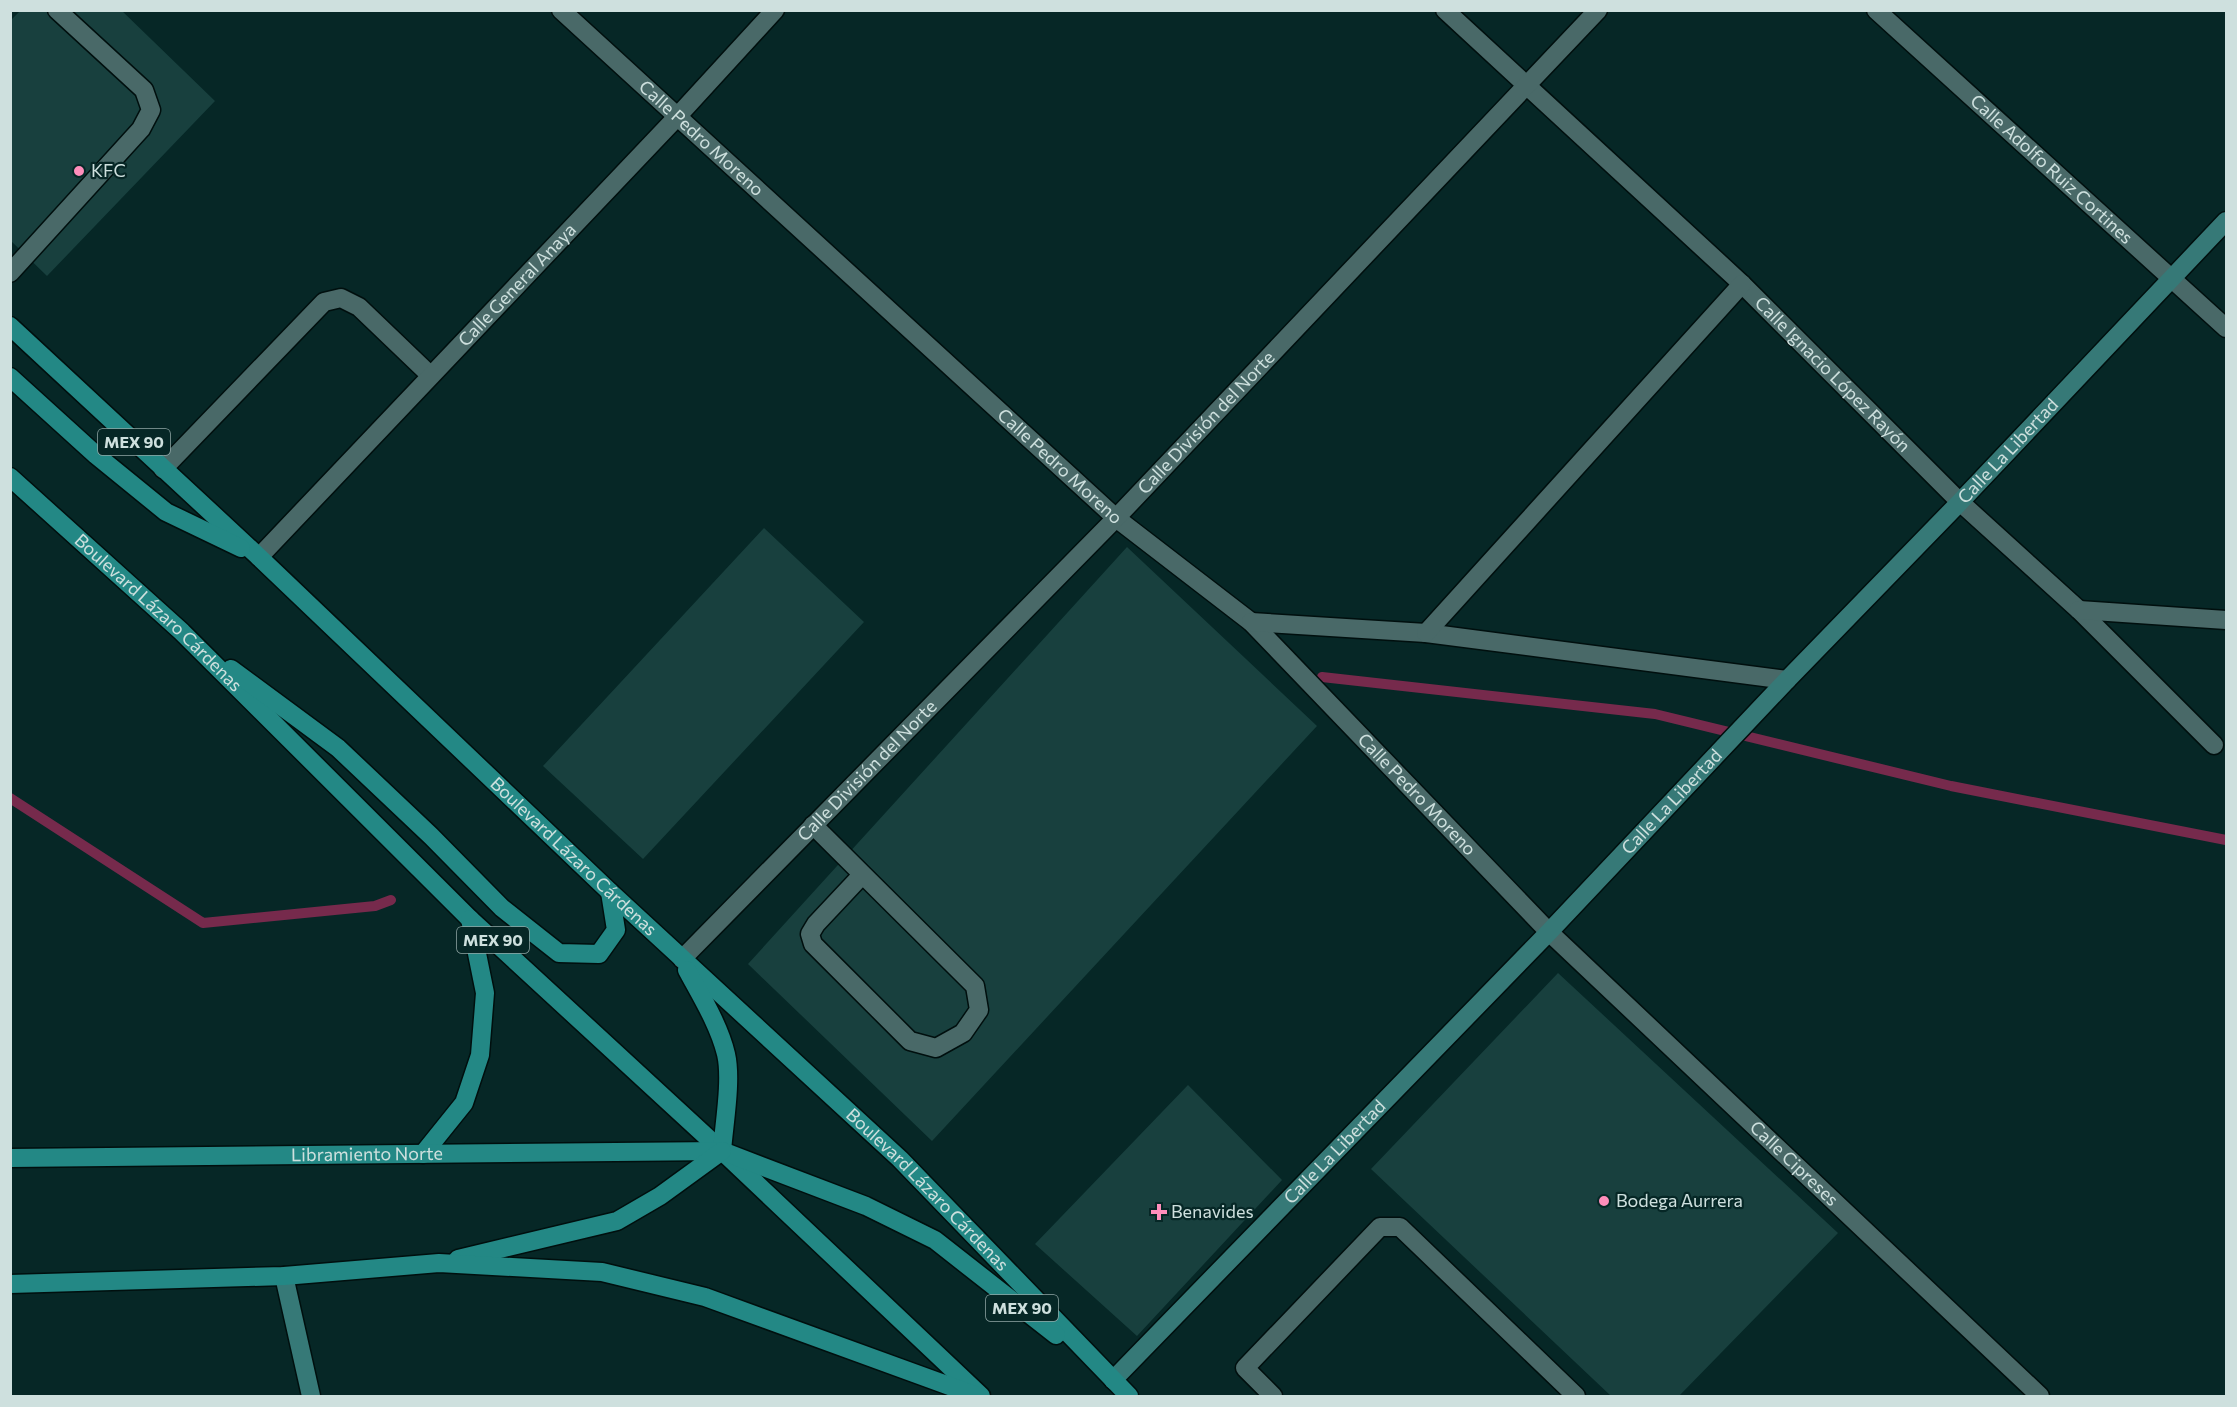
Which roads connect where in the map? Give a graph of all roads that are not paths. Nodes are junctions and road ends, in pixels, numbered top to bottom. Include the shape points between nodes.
1 (57, 10) edge
2 (561, 10) edge
3 (775, 10) edge
4 (1446, 10) edge
5 (1598, 10) edge
6 (1876, 10) edge
7 (1526, 86) junction
8 (676, 118) junction
9 (2226, 221) edge
10 (10, 273) edge
11 (2173, 279) junction
12 (1742, 284) junction
13 (10, 326) edge
14 (2226, 328) edge
15 (429, 375) junction
16 (10, 377) edge
17 (163, 469) junction
18 (10, 477) edge
19 (1960, 502) junction
20 (1116, 518) junction
21 (259, 557) junction
22 (2079, 610) junction
23 (2226, 620) edge
24 (1251, 622) junction
25 (182, 632) junction
26 (1426, 633) junction
27 (1787, 680) junction
28 (2214, 745) dead end
29 (813, 825) junction
30 (862, 874) junction
31 (610, 892) junction
32 (470, 919) junction
33 (1549, 933) junction
34 (682, 959) junction
35 (723, 1151) junction
36 (423, 1154) junction
37 (10, 1158) edge
38 (439, 1263) junction
39 (285, 1276) junction
40 (10, 1284) edge
41 (1111, 1378) junction
42 (311, 1396) edge
43 (979, 1396) edge
44 (1128, 1396) edge
45 (1273, 1396) edge
46 (1576, 1396) edge
47 (2040, 1396) edge

1 - 10 street via 144,90 151,110 141,129
2 - 8 street, Calle Pedro Moreno
3 - 8 street, Calle General Anaya
4 - 7 street, Calle Ignacio López Rayón
5 - 7 street, Calle División del Norte
6 - 11 street, Calle Adolfo Ruiz Cortines
7 - 12 street, Calle Ignacio López Rayón
7 - 20 street, Calle División del Norte
8 - 15 street, Calle General Anaya
8 - 20 street, Calle Pedro Moreno
9 - 11 street, Calle La Libertad
11 - 14 street, Calle Adolfo Ruiz Cortines
11 - 19 street, Calle La Libertad
12 - 19 street, Calle Ignacio López Rayón
12 - 26 street
13 - 17 main road, Boulevard Lázaro Cárdenas / MEX 90
15 - 17 street via 359,307 341,298 324,302
15 - 21 street, Calle General Anaya
16 - 21 main road via 166,512
17 - 21 main road, Boulevard Lázaro Cárdenas / MEX 90
18 - 25 main road, Boulevard Lázaro Cárdenas / MEX 90
19 - 22 street, Calle Ignacio López Rayón
19 - 27 street, Calle La Libertad
20 - 24 street, Calle Pedro Moreno
20 - 29 street, Calle División del Norte
21 - 31 main road, Boulevard Lázaro Cárdenas / MEX 90
22 - 23 street
22 - 28 street, Calle Ignacio López Rayón
24 - 26 street
24 - 33 street, Calle Pedro Moreno
25 - 31 main road via 338,748 502,908 559,953 599,954 616,930
25 - 32 main road, Boulevard Lázaro Cárdenas / MEX 90
26 - 27 street
27 - 33 street, Calle La Libertad
29 - 30 street
29 - 34 street, Calle División del Norte
30 - 30 street via 816,924 810,934 813,944 910,1041 936,1048 963,1033 979,1010 975,986
31 - 34 main road, Boulevard Lázaro Cárdenas / MEX 90
32 - 35 main road, Boulevard Lázaro Cárdenas / MEX 90
32 - 36 main road via 484,993 480,1055 464,1103
33 - 41 street, Calle La Libertad
33 - 47 street, Calle Cipreses
34 - 35 main road via 726,1054
34 - 41 main road, Boulevard Lázaro Cárdenas / MEX 90 via 900,1159
35 - 36 main road, Libramiento Norte / MEX 90
35 - 38 main road via 617,1221
35 - 41 main road, MEX 90 via 866,1206 935,1240
35 - 43 main road, Boulevard Lázaro Cárdenas / MEX 90
36 - 37 main road, Libramiento Norte / MEX 90
38 - 39 main road, MEX 90
38 - 43 main road, MEX 90 via 602,1272 694,1294
39 - 40 main road, MEX 90
39 - 42 street
41 - 44 main road, Boulevard Lázaro Cárdenas / MEX 90
45 - 46 street via 1245,1368 1380,1227 1400,1227

